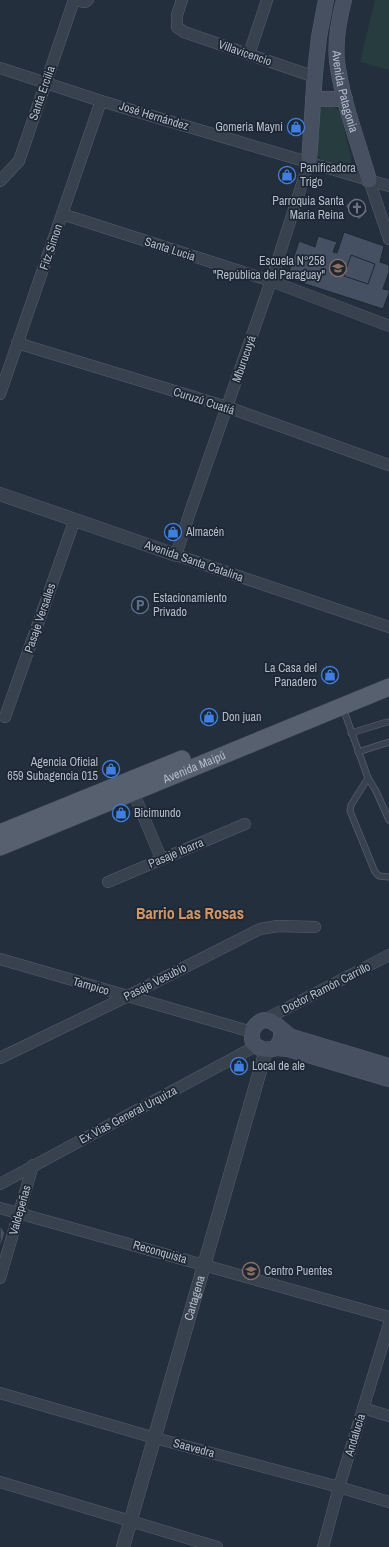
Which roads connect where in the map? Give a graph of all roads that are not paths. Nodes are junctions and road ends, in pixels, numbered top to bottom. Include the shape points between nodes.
1 (81, 0) edge
2 (182, 0) edge
3 (267, 0) edge
4 (326, 0) edge
5 (344, 0) edge
6 (249, 54) junction
7 (0, 68) edge
8 (315, 77) junction
9 (46, 83) junction
10 (345, 99) junction
11 (101, 100) junction
12 (313, 100) junction
13 (309, 162) junction
14 (369, 180) junction
15 (0, 181) edge
16 (389, 186) edge
17 (62, 214) junction
18 (389, 239) edge
19 (271, 281) junction
20 (389, 326) edge
21 (18, 342) junction
22 (0, 394) edge
23 (227, 407) junction
24 (389, 465) edge
25 (0, 494) edge
26 (75, 519) junction
27 (176, 555) junction
28 (389, 627) edge
29 (389, 677) edge
30 (389, 687) edge
31 (342, 706) junction
32 (6, 717) dead end
33 (387, 722) dead end
34 (351, 733) junction
35 (389, 742) edge
36 (358, 752) junction
37 (368, 778) junction
38 (131, 786) junction
39 (389, 820) edge
40 (245, 824) dead end
41 (0, 833) edge
42 (0, 847) edge
43 (161, 858) junction
44 (389, 877) edge
45 (108, 882) dead end
46 (315, 927) dead end
47 (389, 955) edge
48 (0, 959) edge
49 (128, 996) junction
50 (262, 1021) junction
51 (281, 1029) junction
52 (262, 1044) junction
53 (0, 1058) edge
54 (389, 1066) edge
55 (389, 1079) edge
56 (33, 1165) junction
57 (0, 1184) edge
58 (0, 1208) edge
59 (19, 1213) junction
60 (205, 1265) junction
61 (0, 1278) edge
62 (389, 1317) edge
63 (389, 1324) edge
64 (0, 1393) edge
65 (363, 1408) junction
66 (389, 1416) edge
67 (155, 1438) junction
68 (0, 1482) edge
69 (339, 1487) junction
70 (389, 1502) edge
71 (130, 1521) junction
72 (123, 1547) edge
73 (217, 1547) edge
74 (323, 1547) edge

1 - 9 street, Santa Ercilia
2 - 6 street, Villavicencio via 177,15 177,27 184,32
3 - 6 street
4 - 8 main road, Avenida Patagonia
5 - 10 main road, Avenida Patagonia via 337,60
6 - 8 street, Villavicencio
7 - 9 street, José Hernández
8 - 12 main road, Avenida Patagonia
9 - 11 street, José Hernández
9 - 15 street, Santa Ercilia via 19,161
10 - 12 main road
10 - 14 main road, Avenida Patagonia
11 - 13 street, José Hernández
11 - 17 street, Fitz Simon
12 - 13 main road, Avenida Patagonia
13 - 14 street, José Hernández
13 - 19 street, Mburucuyá
14 - 16 street
14 - 18 street
17 - 19 street, Santa Lucia
17 - 21 street, Fitz Simon
19 - 20 street, Santa Lucia
19 - 23 street, Mburucuyá
21 - 22 street, Fitz Simon
21 - 23 street, Curuzú Cuatiá
23 - 24 street, Curuzú Cuatiá
23 - 27 street, Mburucuyá
25 - 26 street, Avenida Santa Catalina
26 - 27 street, Avenida Santa Catalina
26 - 32 street, Pasaje Versalles
27 - 28 street, Avenida Santa Catalina
29 - 38 main road, Avenida Maipú via 329,700
30 - 31 main road, Avenida Maipú
31 - 34 lane
31 - 38 main road, Avenida Maipú
33 - 34 lane
34 - 36 lane
35 - 36 lane
36 - 37 lane
37 - 39 lane
37 - 44 lane via 351,805 351,817 376,872 379,876
38 - 41 main road, Avenida Maipú
38 - 42 main road, Avenida Maipú
38 - 43 street
40 - 43 street, Pasaje Ibarra
43 - 45 street, Pasaje Ibarra
46 - 49 street, Pasaje Vesubio via 278,926 260,929
47 - 50 street, Doctor Ramón Carrillo
48 - 49 street, Tampico
49 - 52 street, Tampico
49 - 53 street, Pasaje Vesubio
50 - 51 main road via 274,1022
50 - 52 main road via 257,1024
51 - 52 main road via 281,1039
51 - 54 main road via 292,1037
52 - 55 main road via 288,1049
52 - 56 street, Ex Vias General Urquiza
52 - 60 street, Cartagena
56 - 57 street, Ex Vias General Urquiza
56 - 59 street, Valdepeñas
58 - 59 street, Reconquista
59 - 60 street, Reconquista
59 - 61 street, Valdepeñas
60 - 62 street, Reconquista
60 - 67 street, Cartagena
63 - 65 street, Andalucía
64 - 67 street, Saavedra
65 - 66 street
65 - 69 street, Andalucía
67 - 69 street, Saavedra
67 - 71 street, Cartagena
68 - 71 street
69 - 70 street, Saavedra
69 - 74 street, Andalucía
71 - 72 street, Cartagena
71 - 73 street

